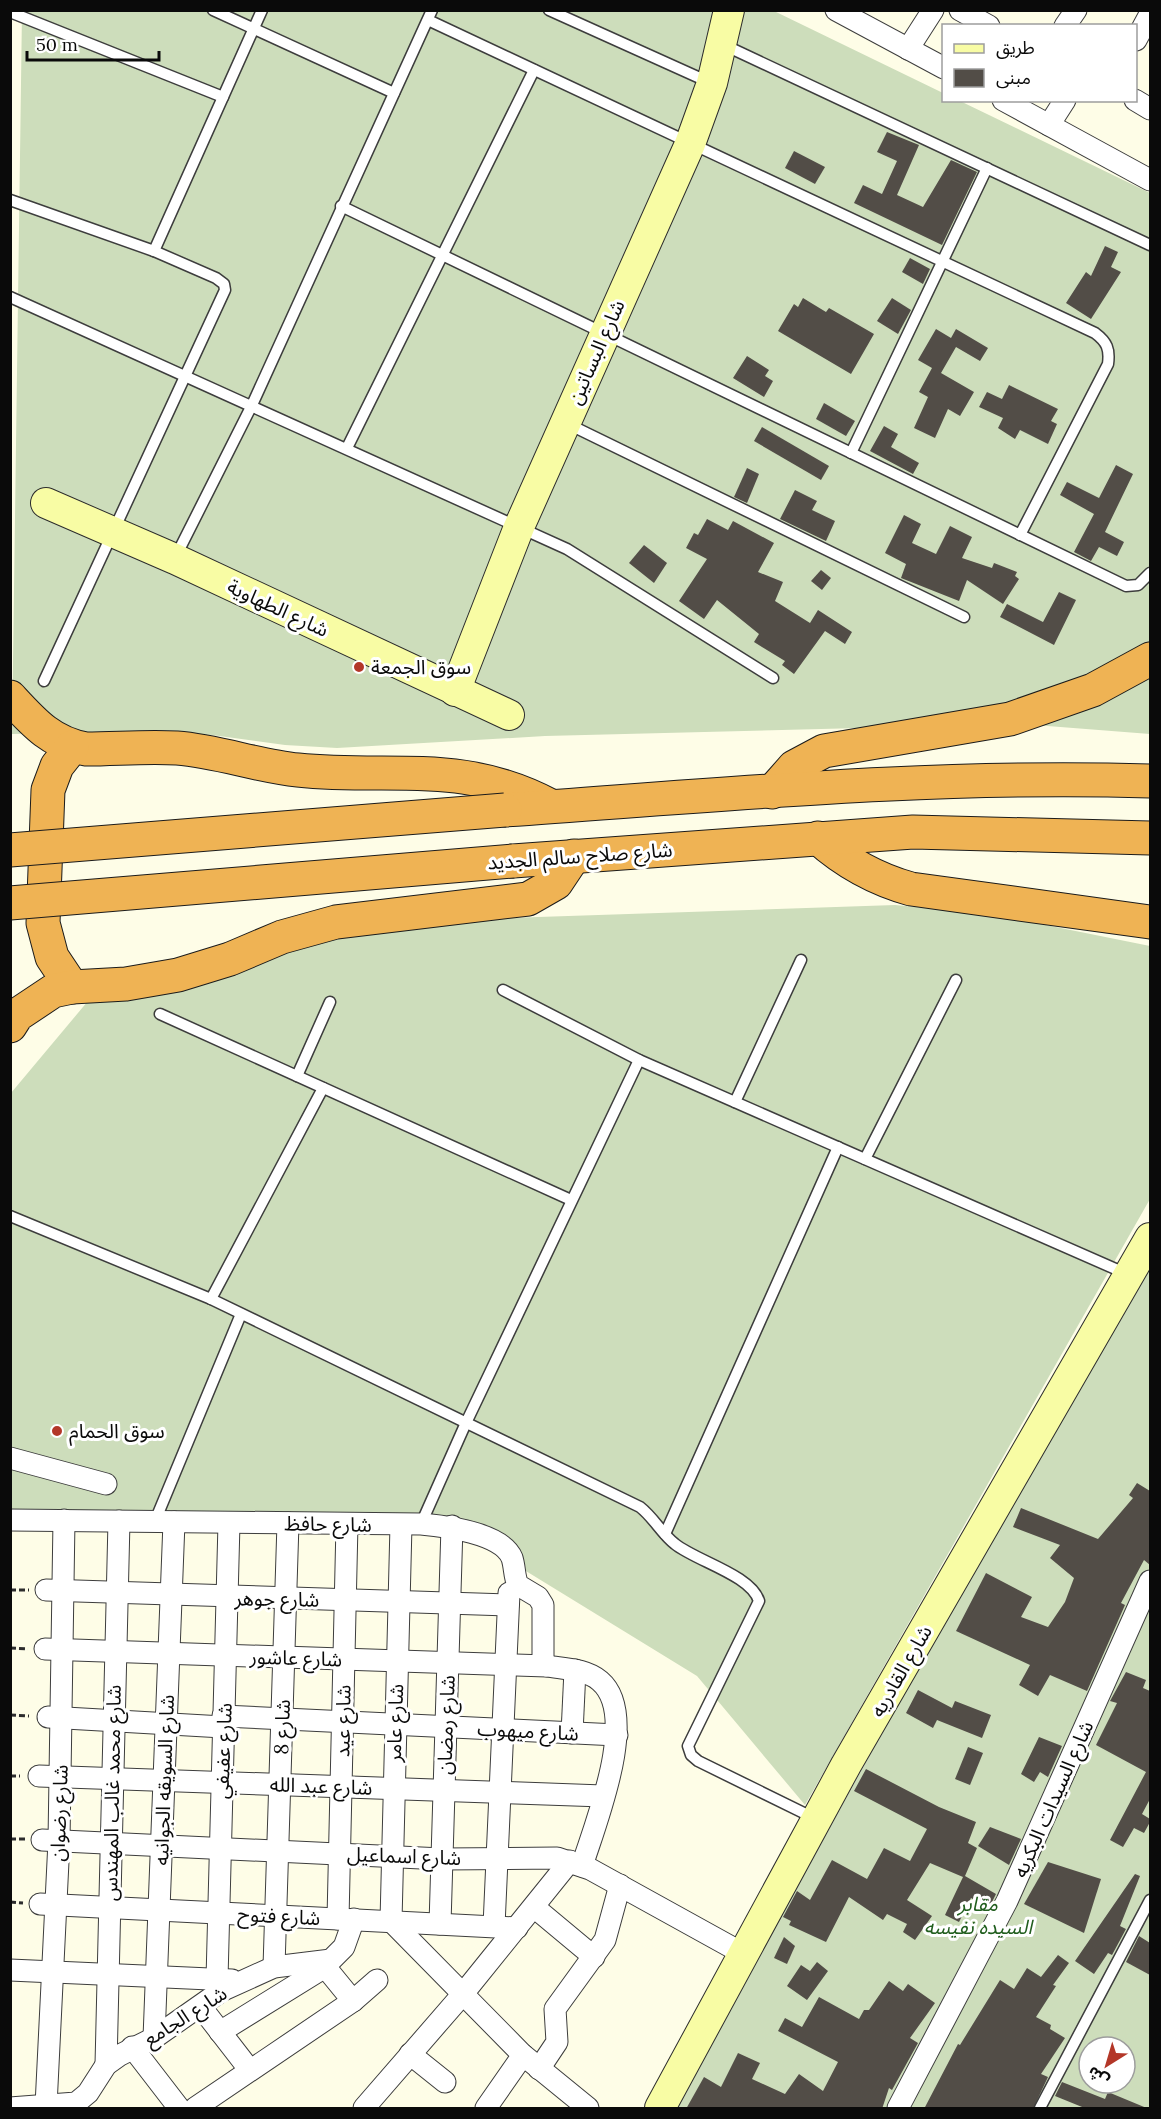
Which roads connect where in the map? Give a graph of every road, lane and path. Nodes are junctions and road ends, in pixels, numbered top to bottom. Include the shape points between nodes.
1 (213, 10) edge
2 (262, 10) edge
3 (549, 10) edge
4 (729, 10) edge
5 (836, 10) edge
6 (933, 10) edge
7 (960, 10) edge
8 (998, 10) edge
9 (1076, 10) edge
10 (10, 12) edge
11 (1150, 14) edge
12 (430, 15) edge
13 (985, 24) edge
14 (990, 24) edge
15 (1066, 24) edge
16 (254, 28) junction
17 (1137, 38) edge
18 (721, 44) junction
19 (908, 49) junction
20 (942, 67) edge
21 (534, 70) junction
22 (712, 83) junction
23 (394, 93) junction
24 (223, 97) junction
25 (1137, 101) edge
26 (1007, 102) edge
27 (1064, 102) edge
28 (1150, 109) edge
29 (1049, 125) junction
30 (690, 144) junction
31 (987, 168) junction
32 (1150, 180) edge
33 (10, 200) edge
34 (341, 206) junction
35 (1150, 245) edge
36 (154, 251) junction
37 (443, 254) junction
38 (944, 261) junction
39 (10, 297) edge
40 (604, 332) junction
41 (187, 375) junction
42 (252, 405) junction
43 (564, 422) junction
44 (347, 448) junction
45 (851, 453) junction
46 (46, 503) dead end
47 (519, 526) junction
48 (113, 532) junction
49 (1020, 535) junction
50 (175, 559) junction
51 (1150, 573) edge
52 (964, 617) dead end
53 (1150, 659) edge
54 (773, 678) dead end
55 (45, 681) dead end
56 (455, 691) junction
57 (10, 697) edge
58 (509, 715) dead end
59 (72, 747) junction
60 (1150, 781) edge
61 (772, 792) junction
62 (553, 807) junction
63 (818, 838) junction
64 (1150, 838) edge
65 (10, 850) edge
66 (574, 856) junction
67 (10, 903) edge
68 (1150, 922) edge
69 (801, 960) dead end
70 (956, 980) dead end
71 (72, 987) junction
72 (503, 990) dead end
73 (25, 994) edge
74 (330, 1002) dead end
75 (160, 1014) dead end
76 (10, 1026) edge
77 (639, 1060) junction
78 (297, 1076) junction
79 (323, 1088) junction
80 (735, 1102) junction
81 (838, 1147) junction
82 (865, 1159) junction
83 (572, 1200) junction
84 (10, 1216) edge
85 (1150, 1238) edge
86 (1130, 1276) junction
87 (211, 1299) junction
88 (241, 1314) junction
89 (465, 1425) junction
90 (10, 1458) edge
91 (106, 1484) dead end
92 (10, 1520) edge
93 (64, 1520) junction
94 (119, 1521) junction
95 (164, 1522) junction
96 (229, 1523) junction
97 (288, 1523) junction
98 (347, 1524) junction
99 (411, 1524) junction
100 (452, 1527) junction
101 (665, 1534) junction
102 (512, 1556) junction
103 (1150, 1581) edge
104 (55, 1591) junction
105 (117, 1593) junction
106 (171, 1596) junction
107 (227, 1598) junction
108 (286, 1599) junction
109 (345, 1601) junction
110 (399, 1602) junction
111 (450, 1604) junction
112 (508, 1605) junction
113 (54, 1650) junction
114 (116, 1652) junction
115 (169, 1654) junction
116 (225, 1656) junction
117 (284, 1658) junction
118 (344, 1660) junction
119 (397, 1662) junction
120 (448, 1664) junction
121 (506, 1666) junction
122 (548, 1666) junction
123 (576, 1670) junction
124 (55, 1717) junction
125 (282, 1719) junction
126 (114, 1721) junction
127 (223, 1722) junction
128 (343, 1722) junction
129 (166, 1724) junction
130 (395, 1725) junction
131 (446, 1727) junction
132 (503, 1730) junction
133 (572, 1733) junction
134 (617, 1735) junction
135 (50, 1777) junction
136 (112, 1779) junction
137 (164, 1781) junction
138 (222, 1783) junction
139 (280, 1785) junction
140 (341, 1787) junction
141 (394, 1788) junction
142 (444, 1790) junction
143 (501, 1791) junction
144 (603, 1796) junction
145 (817, 1819) junction
146 (50, 1841) junction
147 (111, 1844) junction
148 (162, 1847) junction
149 (220, 1850) junction
150 (278, 1852) junction
151 (340, 1854) junction
152 (392, 1857) junction
153 (497, 1858) junction
154 (442, 1859) junction
155 (576, 1863) junction
156 (620, 1885) junction
157 (1150, 1900) edge
158 (48, 1904) junction
159 (110, 1907) junction
160 (534, 1908) junction
161 (159, 1910) junction
162 (219, 1912) junction
163 (276, 1916) junction
164 (346, 1919) junction
165 (391, 1921) junction
166 (440, 1924) junction
167 (494, 1926) junction
168 (518, 1928) junction
169 (742, 1953) junction
170 (594, 1957) junction
171 (323, 1965) junction
172 (274, 1967) junction
173 (10, 1970) edge
174 (53, 1971) junction
175 (108, 1974) junction
176 (157, 1976) junction
177 (217, 1979) junction
178 (246, 1980) junction
179 (377, 1980) dead end
180 (462, 1995) junction
181 (353, 2001) junction
182 (201, 2007) junction
183 (220, 2032) junction
184 (154, 2038) junction
185 (132, 2047) junction
186 (410, 2054) junction
187 (523, 2055) junction
188 (106, 2065) junction
189 (539, 2068) junction
190 (249, 2069) junction
191 (445, 2082) dead end
192 (590, 2104) edge
193 (59, 2106) edge
194 (206, 2106) edge
195 (10, 2109) edge
196 (179, 2109) edge
197 (364, 2109) edge
198 (486, 2109) edge
199 (660, 2109) edge
200 (898, 2109) edge
201 (1040, 2109) edge

1 - 16 lane
2 - 16 lane
3 - 22 lane
4 - 18 street, شارع البساتين
5 - 19 street
6 - 19 street
7 - 13 street
8 - 14 street
9 - 15 street
10 - 24 lane
11 - 17 street
12 - 21 lane
12 - 23 lane
16 - 23 lane
16 - 24 lane
18 - 22 street, شارع البساتين
18 - 31 lane
19 - 20 street
21 - 30 lane
21 - 37 lane
22 - 30 street, شارع البساتين
23 - 34 lane
24 - 36 lane
25 - 28 street
26 - 29 street
27 - 29 street
29 - 32 street
30 - 38 lane
30 - 40 street, شارع البساتين
31 - 35 lane
31 - 38 lane
33 - 36 lane
34 - 37 lane
34 - 42 lane
36 - 41 lane via 224,284 225,290
37 - 40 lane
37 - 44 lane
38 - 45 lane
38 - 49 lane via 1095,333 1105,340 1110,352 1108,364
39 - 41 lane
40 - 43 street, شارع البساتين
40 - 45 lane
41 - 42 lane
41 - 48 lane
42 - 44 lane
42 - 50 lane
43 - 47 street, شارع البساتين
43 - 52 lane
44 - 47 lane
45 - 49 lane
46 - 48 street, شارع الطهاوية
47 - 54 lane via 606,571
47 - 56 street, شارع البساتين
48 - 50 street, شارع الطهاوية
48 - 55 lane
49 - 51 lane via 1126,586 1138,585
50 - 56 street, شارع الطهاوية
53 - 61 highway via 1093,690 1010,719 824,751 794,766
56 - 58 street, شارع الطهاوية
57 - 59 highway via 43,731
59 - 62 highway via 176,748 316,772 462,775 508,786
59 - 71 highway via 57,766 48,790 43,923 52,957
60 - 61 highway via 910,781
61 - 62 highway
62 - 65 highway, bridge
63 - 64 highway, شارع صلاح سالم الجديد via 913,832
63 - 66 highway, شارع صلاح سالم الجديد
63 - 68 highway via 853,866 911,889
66 - 67 highway, شارع صلاح سالم الجديد, bridge
66 - 71 highway via 556,883 528,899 336,922 178,975 126,984
69 - 80 lane
70 - 82 lane
71 - 73 highway
72 - 77 lane
73 - 76 highway
74 - 78 lane
75 - 78 lane
77 - 80 lane
77 - 83 lane
78 - 79 lane
79 - 83 lane
79 - 87 lane
80 - 81 lane
81 - 82 lane
81 - 101 lane
82 - 86 lane
83 - 89 lane
84 - 87 lane
85 - 86 street, شارع القادريه
86 - 145 street, شارع القادريه
87 - 88 lane
88 - 89 lane
88 - 95 lane
89 - 99 lane
89 - 101 lane via 640,1507
90 - 91 street
92 - 93 street, شارع حافظ
93 - 94 street, شارع حافظ
93 - 104 street, شارع رضوان
94 - 95 street, شارع حافظ
94 - 105 street, شارع محمد غالب المهندس
95 - 96 street, شارع حافظ
95 - 106 street, شارع السويقه الجوانيه
96 - 97 street, شارع حافظ
96 - 107 street, شارع عفيفي
97 - 98 street, شارع حافظ
97 - 108 street, شارع 8
98 - 99 street, شارع حافظ
98 - 109 street, شارع عيد
99 - 100 street, شارع حافظ
99 - 110 street, شارع عامر
100 - 102 street, شارع حافظ via 490,1539
100 - 111 street, شارع رمضان
101 - 145 lane via 675,1545 748,1585 759,1601 688,1746 691,1755
102 - 112 street
102 - 122 street via 518,1585 538,1597 543,1605 543,1659
103 - 200 street, شارع السيدات البكريه via 1007,1901
104 - 105 street, شارع جوهر
104 - 113 street, شارع رضوان
105 - 106 street, شارع جوهر
105 - 114 street, شارع محمد غالب المهندس
106 - 107 street, شارع جوهر
106 - 115 street, شارع السويقه الجوانيه
107 - 108 street, شارع جوهر
107 - 116 street, شارع عفيفي
108 - 109 street, شارع جوهر
108 - 117 street, شارع 8
109 - 110 street, شارع جوهر
109 - 118 street, شارع عيد
110 - 111 street, شارع جوهر
110 - 119 street, شارع عامر
111 - 112 street, شارع جوهر
111 - 120 street, شارع رمضان
112 - 121 street
113 - 114 street, شارع عاشور
113 - 124 street, شارع رضوان
114 - 115 street, شارع عاشور
114 - 126 street, شارع محمد غالب المهندس
115 - 116 street, شارع عاشور
115 - 129 street, شارع السويقه الجوانيه
116 - 117 street, شارع عاشور
116 - 127 street, شارع عفيفي
117 - 118 street, شارع عاشور
117 - 125 street, شارع 8
118 - 119 street, شارع عاشور
118 - 128 street, شارع عيد
119 - 120 street, شارع عاشور
119 - 130 street, شارع عامر
120 - 121 street, شارع عاشور
120 - 131 street, شارع رمضان
121 - 122 street, شارع عاشور
121 - 132 street
122 - 123 street, شارع عاشور
123 - 133 street
123 - 134 street, شارع عاشور via 600,1681 607,1689
124 - 126 street, شارع ميهوب
124 - 135 street, شارع رضوان
125 - 127 street, شارع ميهوب
125 - 128 street, شارع ميهوب
125 - 139 street, شارع 8
126 - 129 street, شارع ميهوب
126 - 136 street, شارع محمد غالب المهندس
127 - 129 street, شارع ميهوب
127 - 138 street, شارع عفيفي
128 - 130 street, شارع ميهوب
128 - 140 street, شارع عيد
129 - 137 street, شارع السويقه الجوانيه
130 - 131 street, شارع ميهوب
130 - 141 street, شارع عامر
131 - 132 street, شارع ميهوب
131 - 142 street, شارع رمضان
132 - 133 street, شارع ميهوب
132 - 143 street
133 - 134 street, شارع ميهوب
134 - 144 street via 615,1758
135 - 136 street, شارع عبد الله
135 - 146 street, شارع رضوان
136 - 137 street, شارع عبد الله
136 - 147 street, شارع محمد غالب المهندس
137 - 138 street, شارع عبد الله
137 - 148 street, شارع السويقه الجوانيه
138 - 139 street, شارع عبد الله
138 - 149 street, شارع عفيفي
139 - 140 street, شارع عبد الله
139 - 150 street, شارع 8
140 - 141 street, شارع عبد الله
140 - 151 street, شارع عيد
141 - 142 street, شارع عبد الله
141 - 152 street, شارع عامر
142 - 143 street, شارع عبد الله
142 - 154 street, شارع رمضان
143 - 144 street, شارع عبد الله
143 - 153 street
144 - 155 street
145 - 169 street, شارع القادريه
146 - 147 street, شارع اسماعيل
146 - 158 street, شارع رضوان
147 - 148 street, شارع اسماعيل
147 - 159 street, شارع محمد غالب المهندس
148 - 149 street, شارع اسماعيل
148 - 161 street, شارع السويقه الجوانيه
149 - 150 street, شارع اسماعيل
149 - 162 street, شارع عفيفي
150 - 151 street, شارع اسماعيل
150 - 163 street, شارع 8
151 - 152 street, شارع اسماعيل
151 - 164 street, شارع عيد
152 - 154 street, شارع اسماعيل
152 - 165 street, شارع عامر
153 - 154 street, شارع اسماعيل
153 - 155 street, شارع اسماعيل via 557,1858
153 - 167 street
154 - 166 street, شارع رمضان
155 - 156 street, شارع اسماعيل
155 - 160 street
156 - 169 street, شارع اسماعيل
156 - 170 street via 609,1931
157 - 201 lane
158 - 159 street, شارع فتوح
158 - 174 street, شارع رضوان
159 - 161 street, شارع فتوح
159 - 175 street, شارع محمد غالب المهندس
160 - 168 street
160 - 170 street
161 - 162 street, شارع فتوح
161 - 176 street, شارع السويقه الجوانيه
162 - 163 street, شارع فتوح
162 - 177 street, شارع عفيفي
163 - 164 street, شارع فتوح
163 - 172 street, شارع 8
164 - 165 street, شارع فتوح
164 - 171 street via 340,1953
165 - 166 street, شارع فتوح
165 - 180 street
166 - 167 street, شارع فتوح
167 - 168 street, شارع فتوح
168 - 180 street
169 - 199 street, شارع القادريه
170 - 189 street via 557,2003 557,2042
171 - 172 street, شارع الجامع
171 - 181 street
171 - 183 street
172 - 178 street, شارع الجامع
173 - 174 street
174 - 175 street
174 - 193 street, شارع رضوان
175 - 176 street
175 - 188 street, شارع محمد غالب المهندس
176 - 177 street
176 - 184 street, شارع السويقه الجوانيه
177 - 178 street
178 - 182 street, شارع الجامع
179 - 181 street
180 - 186 street
180 - 187 street
181 - 190 street
182 - 183 street
182 - 184 street, شارع الجامع
183 - 190 street
184 - 185 street, شارع الجامع
185 - 188 street, شارع الجامع
185 - 196 street
186 - 191 street
186 - 197 street
187 - 189 street
187 - 198 street
188 - 193 street, شارع الجامع via 83,2099
189 - 192 street
190 - 194 street
193 - 195 street, شارع الجامع

